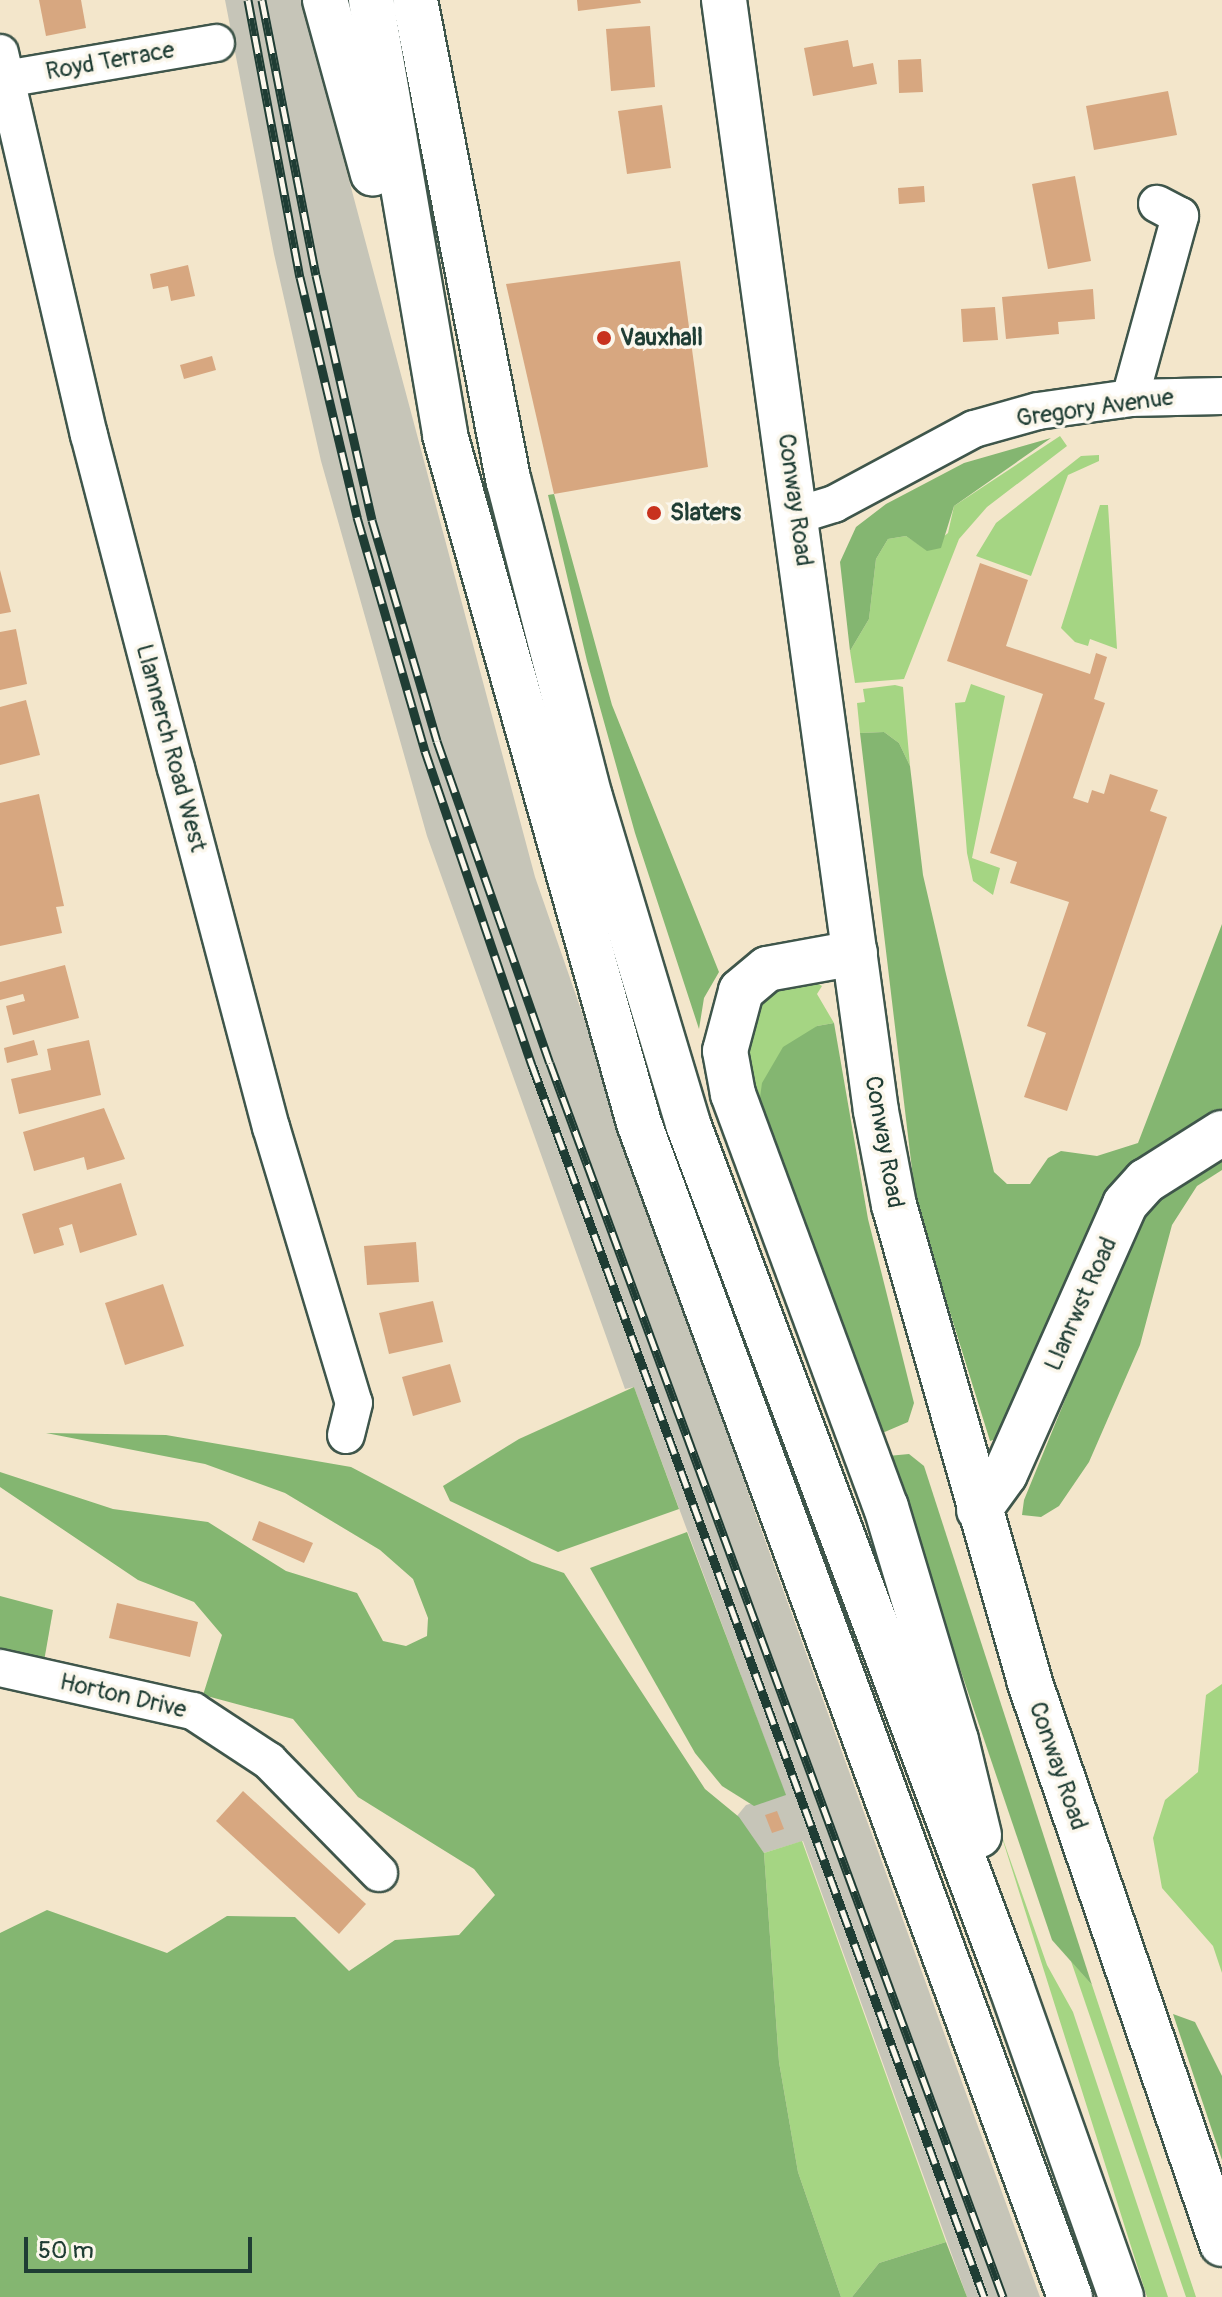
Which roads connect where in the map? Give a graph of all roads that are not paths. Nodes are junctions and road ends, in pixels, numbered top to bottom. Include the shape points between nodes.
1 (325, 0) edge
2 (371, 0) edge
3 (415, 0) edge
4 (724, 0) edge
5 (216, 43) dead end
6 (2, 66) edge
7 (1157, 204) dead end
8 (1222, 396) edge
9 (1130, 398) junction
10 (445, 435) junction
11 (798, 515) junction
12 (855, 953) junction
13 (1222, 1133) edge
14 (346, 1435) dead end
15 (979, 1510) junction
16 (0, 1668) edge
17 (379, 1873) dead end
18 (1011, 1986) junction
19 (1222, 2244) edge
20 (1070, 2297) edge
21 (1121, 2297) edge

1 - 10 main road
2 - 10 main road
3 - 18 main road via 506,467 594,812 688,1124
4 - 11 main road, Conway Road
5 - 6 street, Royd Terrace
6 - 14 street, Llannerch Road West via 89,435 267,1112 354,1403 355,1419
7 - 9 street via 1180,216
8 - 9 street, Gregory Avenue
9 - 11 street, Gregory Avenue via 1038,411 974,429 834,504
10 - 20 main road via 639,1123
11 - 12 main road, Conway Road
12 - 15 main road, Conway Road via 894,1205
12 - 18 main road via 767,969 741,991 725,1051 733,1094 886,1507 956,1740
13 - 15 main road, Llanrwst Road via 1146,1181 1125,1204 1005,1474
15 - 19 main road, Conway Road via 1034,1696
16 - 17 street, Horton Drive via 193,1711 269,1761
18 - 21 main road

